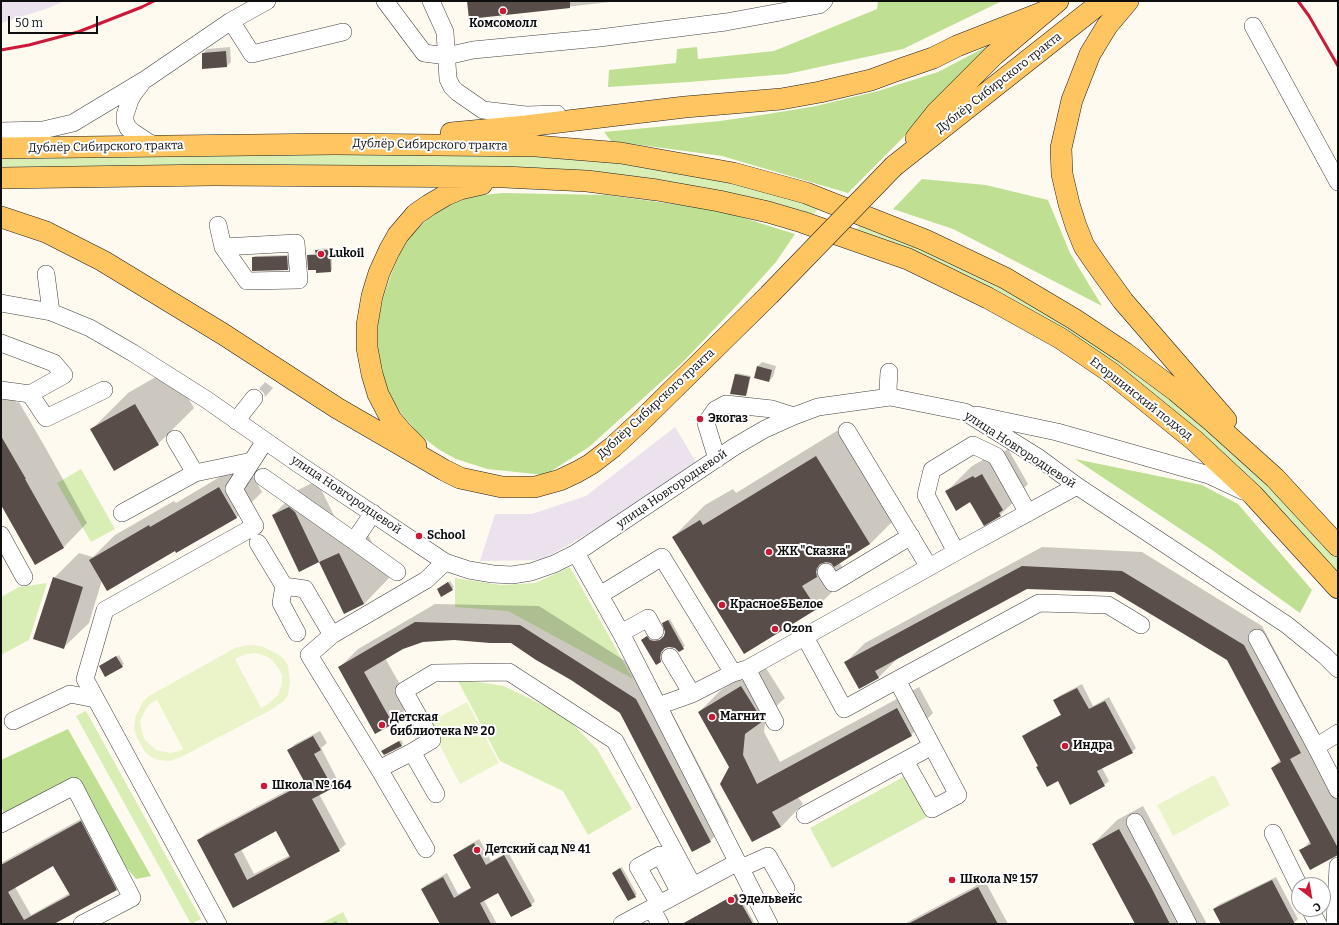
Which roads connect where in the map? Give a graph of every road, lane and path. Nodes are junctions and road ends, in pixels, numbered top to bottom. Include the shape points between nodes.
1 (266, 1) edge
2 (385, 1) edge
3 (431, 1) edge
4 (824, 1) edge
5 (1103, 1) edge
6 (1128, 1) edge
7 (1052, 6) edge
8 (231, 21) junction
9 (1253, 26) dead end
10 (343, 32) dead end
11 (447, 59) junction
12 (146, 79) junction
13 (685, 107) junction
14 (1, 131) edge
15 (335, 144) junction
16 (157, 146) junction
17 (1, 148) edge
18 (894, 166) junction
19 (1, 178) edge
20 (1338, 182) edge
21 (657, 190) junction
22 (1, 217) edge
23 (218, 225) dead end
24 (925, 240) joint
25 (223, 247) dead end
26 (908, 259) joint
27 (46, 274) dead end
28 (1, 303) edge
29 (51, 312) junction
30 (1, 343) edge
31 (889, 372) dead end
32 (1, 390) edge
33 (104, 390) dead end
34 (30, 394) junction
35 (890, 397) junction
36 (254, 398) dead end
37 (965, 412) junction
38 (794, 416) junction
39 (236, 421) junction
40 (847, 431) dead end
41 (1057, 432) junction
42 (175, 439) dead end
43 (265, 441) junction
44 (1039, 458) junction
45 (717, 459) junction
46 (252, 461) junction
47 (444, 470) junction
48 (194, 473) junction
49 (263, 477) dead end
50 (1275, 478) junction
51 (1077, 486) junction
52 (1253, 495) junction
53 (122, 513) dead end
54 (373, 513) junction
55 (1028, 513) junction
56 (1, 535) edge
57 (911, 536) junction
58 (354, 541) junction
59 (258, 543) dead end
60 (1338, 546) edge
61 (956, 552) junction
62 (576, 553) junction
63 (445, 562) junction
64 (929, 567) junction
65 (397, 572) dead end
66 (826, 572) dead end
67 (24, 577) dead end
68 (284, 586) junction
69 (1338, 588) edge
70 (600, 595) junction
71 (1141, 626) dead end
72 (648, 629) dead end
73 (297, 633) dead end
74 (621, 633) junction
75 (332, 635) junction
76 (805, 637) junction
77 (1257, 638) dead end
78 (666, 659) dead end
79 (1338, 669) edge
80 (740, 671) junction
81 (897, 680) junction
82 (692, 694) junction
83 (95, 699) junction
84 (658, 706) junction
85 (13, 722) dead end
86 (775, 722) dead end
87 (1338, 733) edge
88 (932, 746) junction
89 (1316, 747) junction
90 (412, 752) junction
91 (905, 761) junction
92 (379, 769) junction
93 (1338, 790) edge
94 (436, 794) dead end
95 (805, 815) dead end
96 (1135, 822) dead end
97 (1, 824) edge
98 (1273, 833) dead end
99 (426, 849) dead end
100 (739, 865) junction
101 (1338, 866) edge
102 (1295, 877) edge
103 (786, 888) dead end
104 (687, 890) junction
105 (656, 906) junction
106 (1335, 922) edge
107 (82, 924) edge
108 (218, 924) edge
109 (622, 924) edge
110 (660, 924) edge
111 (769, 924) edge
112 (1188, 924) edge

1 - 8 street
2 - 11 street via 424,53
3 - 11 street via 445,32
4 - 11 street via 819,5 726,22 473,50
5 - 18 main road, Дублёр Сибирского тракта
6 - 50 main road via 1090,54 1072,100 1061,148 1062,174 1069,204 1084,246 1123,301
7 - 13 main road, Дублёр Сибирского тракта via 933,58 872,80 781,99
7 - 18 main road, Дублёр Сибирского тракта via 994,55 941,108
8 - 10 street via 252,54
8 - 12 street
9 - 20 street
11 - 13 street via 448,79 452,87 483,110 497,113 566,114
12 - 14 street via 72,122 43,130
12 - 16 street via 134,93 128,105 125,121 128,128
13 - 15 main road, Дублёр Сибирского тракта via 526,126
15 - 16 main road, Дублёр Сибирского тракта
15 - 24 main road, Дублёр Сибирского тракта via 536,146 622,153 733,173 806,193
16 - 17 main road, Дублёр Сибирского тракта
18 - 47 main road, Дублёр Сибирского тракта, bridge via 769,295 613,448 577,472 535,487 502,487 460,478
19 - 21 main road, Дублёр Сибирского тракта via 214,175 504,177 587,181
21 - 26 main road, Дублёр Сибирского тракта via 768,212
21 - 47 main road, Дублёр Сибирского тракта via 486,184 473,186 453,192 429,205 416,214 398,235 379,273 372,296 367,326 367,348 372,374 378,394 391,419
22 - 47 main road, Дублёр Сибирского тракта via 46,232 103,261 337,408
23 - 25 street
24 - 50 main road, Егоршинский подход via 1005,278 1074,319 1176,391
26 - 52 main road, Егоршинский подход via 988,298 1060,338 1110,372 1195,441
27 - 29 street
28 - 29 street, улица Новгородцевой
29 - 39 street, улица Новгородцевой via 90,328 134,353
30 - 34 street via 54,363 64,375
31 - 35 street
32 - 34 street
33 - 34 street via 46,418
35 - 37 street, улица Новгородцевой
35 - 38 street, улица Новгородцевой via 818,407
36 - 39 street
37 - 41 street
37 - 44 street, улица Новгородцевой
38 - 45 street, улица Новгородцевой via 765,429
38 - 45 street via 772,409 726,404 715,410 706,423
39 - 43 street, улица Новгородцевой
40 - 57 street
41 - 44 street via 1042,434 1037,439
41 - 52 street via 1209,475
42 - 48 street
43 - 46 street
43 - 54 street, улица Новгородцевой
44 - 51 street, улица Новгородцевой
45 - 62 street, улица Новгородцевой
46 - 48 street
46 - 83 street via 234,489 255,526 105,610 85,679
48 - 53 street
49 - 58 street
50 - 60 main road
51 - 55 street
51 - 79 street, улица Новгородцевой via 1287,625
52 - 69 main road, Егоршинский подход
54 - 58 street
54 - 63 street, улица Новгородцевой
55 - 61 street
55 - 61 street via 996,456 973,445 932,470 926,495
56 - 67 street
57 - 64 street
57 - 66 street via 833,583
58 - 65 street
59 - 68 street
61 - 64 street
62 - 63 street, улица Новгородцевой via 531,572 512,575 469,570
62 - 70 street
63 - 75 street via 426,580
64 - 76 street
68 - 73 street via 281,604
68 - 75 street via 305,589
70 - 74 street
70 - 80 street via 662,557
71 - 81 street via 1108,605 1039,603
72 - 74 street
74 - 84 street
75 - 92 street via 310,655
76 - 80 street
76 - 81 street via 844,708
77 - 89 street
78 - 82 street via 679,672
80 - 82 street
80 - 86 street
81 - 88 street
82 - 84 street
83 - 85 street via 70,694
83 - 108 street
84 - 100 street
87 - 89 street
88 - 91 street
88 - 91 street via 958,795 932,809
89 - 93 street
90 - 92 street
90 - 94 street
90 - 104 street via 432,740 404,691 434,673 509,672 615,741
91 - 95 street
92 - 99 street
96 - 112 street
97 - 107 street via 74,786 132,898
98 - 102 street
100 - 103 street via 768,856
100 - 104 street
100 - 111 street
101 - 106 street
104 - 105 street
104 - 105 street via 660,855 638,867
105 - 109 street
105 - 110 street

